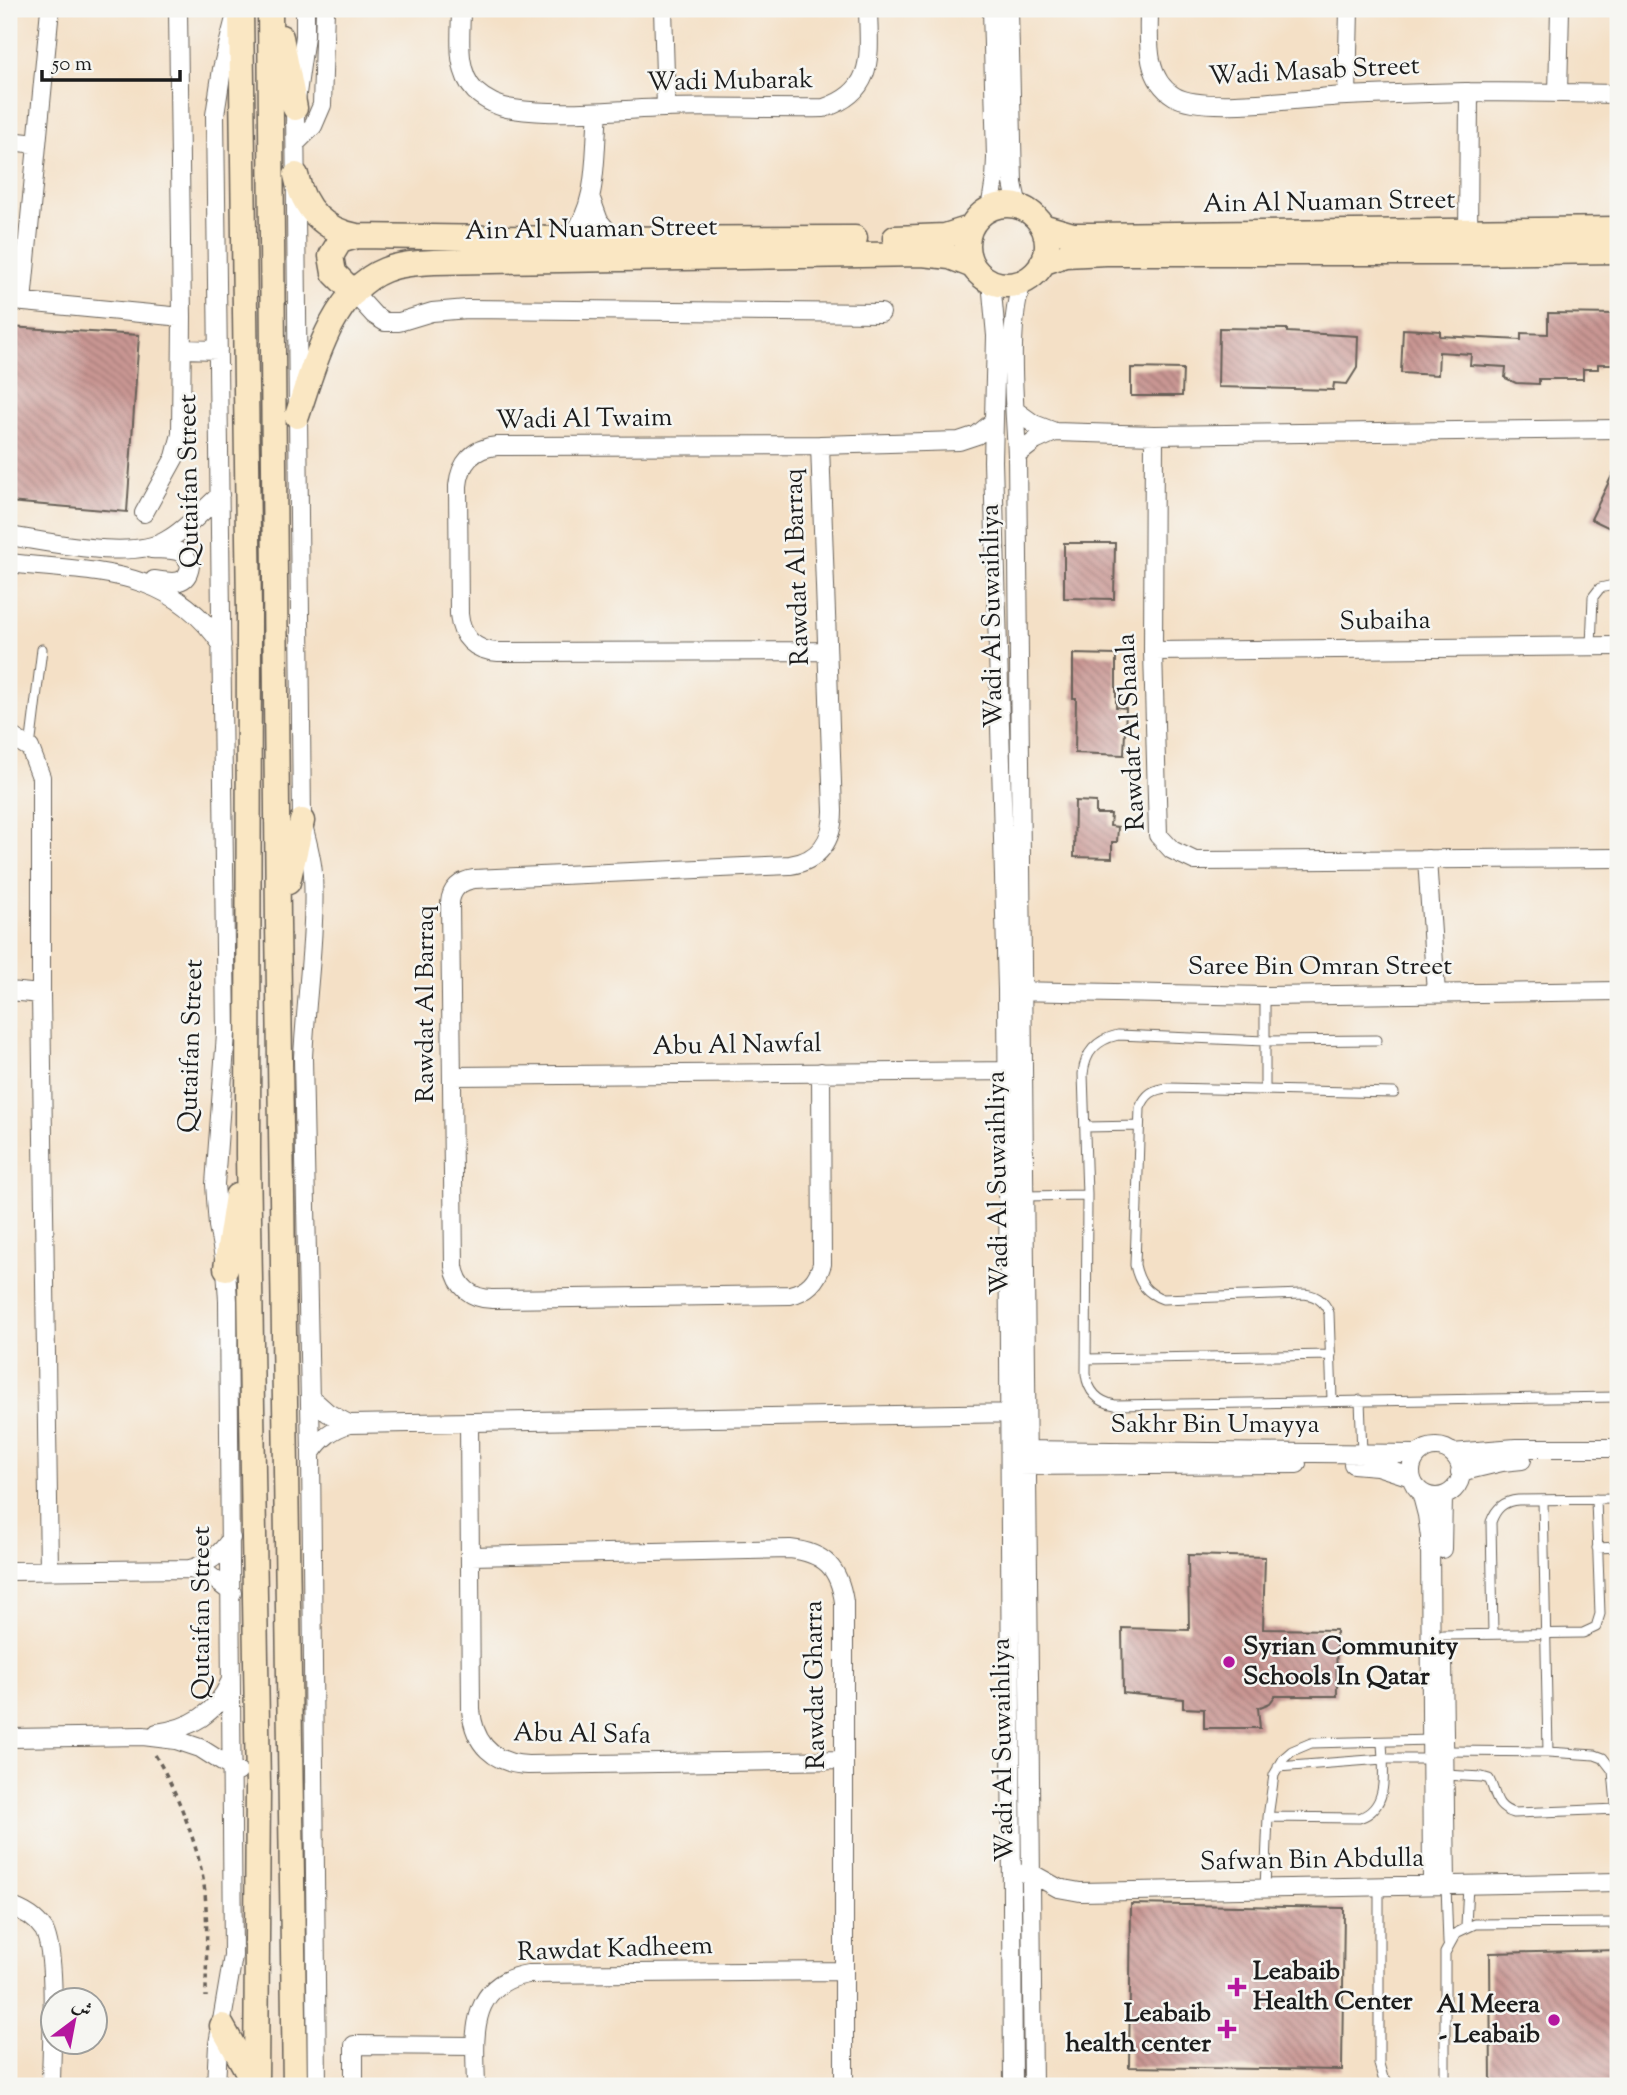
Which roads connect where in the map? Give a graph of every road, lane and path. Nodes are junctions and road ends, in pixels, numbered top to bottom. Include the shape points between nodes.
1 (50, 9) edge
2 (178, 9) edge
3 (240, 9) edge
4 (270, 9) edge
5 (276, 9) edge
6 (305, 9) edge
7 (324, 9) edge
8 (461, 9) edge
9 (663, 9) edge
10 (868, 9) edge
11 (992, 9) edge
12 (1009, 9) edge
13 (1149, 9) edge
14 (1349, 9) edge
15 (1560, 9) edge
16 (1469, 92) junction
17 (1558, 93) junction
18 (1618, 94) edge
19 (1347, 96) junction
20 (295, 108) junction
21 (666, 108) junction
22 (598, 112) junction
23 (9, 141) edge
24 (296, 142) junction
25 (37, 144) junction
26 (296, 175) junction
27 (591, 199) junction
28 (1018, 207) junction
29 (990, 209) junction
30 (1042, 226) junction
31 (970, 228) junction
32 (1618, 229) edge
33 (357, 236) junction
34 (570, 239) junction
35 (614, 239) junction
36 (1469, 242) junction
37 (1618, 251) edge
38 (1042, 262) junction
39 (982, 274) junction
40 (1023, 281) junction
41 (354, 293) junction
42 (881, 313) dead end
43 (182, 317) junction
44 (182, 349) junction
45 (218, 350) junction
46 (1016, 411) junction
47 (297, 416) junction
48 (993, 422) junction
49 (1618, 429) edge
50 (1055, 432) junction
51 (1154, 435) junction
52 (959, 441) junction
53 (820, 444) junction
54 (1017, 455) junction
55 (993, 461) junction
56 (220, 495) junction
57 (144, 513) dead end
58 (9, 536) edge
59 (144, 550) junction
60 (9, 563) edge
61 (126, 577) junction
62 (1618, 584) edge
63 (222, 645) junction
64 (1591, 646) junction
65 (1618, 646) edge
66 (42, 649) dead end
67 (827, 651) junction
68 (1153, 651) junction
69 (9, 735) edge
70 (30, 748) junction
71 (302, 821) junction
72 (1618, 858) edge
73 (1427, 859) junction
74 (278, 923) junction
75 (9, 991) edge
76 (1015, 991) junction
77 (1618, 991) edge
78 (1436, 993) junction
79 (41, 994) junction
80 (1265, 996) junction
81 (1377, 1040) dead end
82 (1265, 1041) junction
83 (1015, 1071) junction
84 (821, 1072) junction
85 (452, 1076) junction
86 (1265, 1090) junction
87 (1394, 1093) dead end
88 (1139, 1126) junction
89 (1086, 1127) junction
90 (248, 1154) junction
91 (1087, 1195) junction
92 (1016, 1196) junction
93 (226, 1268) junction
94 (1331, 1355) junction
95 (1086, 1359) junction
96 (310, 1397) junction
97 (1618, 1397) edge
98 (1332, 1400) junction
99 (1360, 1401) junction
100 (1018, 1413) junction
101 (468, 1423) junction
102 (349, 1424) junction
103 (1618, 1448) edge
104 (1362, 1452) junction
105 (312, 1453) junction
106 (1452, 1453) junction
107 (1418, 1454) junction
108 (1019, 1458) junction
109 (1618, 1459) edge
110 (1460, 1472) junction
111 (1416, 1484) junction
112 (1443, 1496) junction
113 (1596, 1499) junction
114 (1618, 1499) edge
115 (1543, 1500) junction
116 (231, 1538) junction
117 (1618, 1547) edge
118 (1597, 1548) junction
119 (471, 1556) junction
120 (190, 1569) junction
121 (9, 1571) edge
122 (49, 1571) junction
123 (232, 1593) junction
124 (1545, 1633) junction
125 (1493, 1634) junction
126 (1443, 1635) junction
127 (232, 1678) junction
128 (143, 1736) junction
129 (9, 1738) edge
130 (1382, 1742) junction
131 (1436, 1750) junction
132 (1548, 1752) junction
133 (1383, 1759) junction
134 (844, 1760) junction
135 (1278, 1767) junction
136 (232, 1769) junction
137 (1445, 1775) junction
138 (258, 1787) junction
139 (1617, 1809) edge
140 (1268, 1817) junction
141 (1618, 1827) edge
142 (1011, 1873) junction
143 (1031, 1873) junction
144 (1618, 1882) edge
145 (1439, 1885) junction
146 (1468, 1885) junction
147 (1379, 1886) junction
148 (1265, 1888) junction
149 (9, 1906) edge
150 (1618, 1923) edge
151 (1466, 1926) junction
152 (1448, 1943) junction
153 (843, 1971) junction
154 (207, 2004) dead end
155 (222, 2026) junction
156 (475, 2046) junction
157 (51, 2086) edge
158 (216, 2086) edge
159 (256, 2086) edge
160 (295, 2086) edge
161 (317, 2086) edge
162 (354, 2086) edge
163 (475, 2086) edge
164 (844, 2086) edge
165 (1013, 2086) edge
166 (1033, 2086) edge
167 (1392, 2086) edge
168 (1446, 2086) edge

1 - 25 street
2 - 43 street
3 - 45 street, Qutaifan Street via 216,102
3 - 90 street, Qutaifan Street via 249,613
4 - 74 street
5 - 20 street
6 - 20 street via 306,36
7 - 24 street via 322,105 313,126
8 - 22 street, Wadi Mubarak via 465,76 485,100 515,110
9 - 21 street
10 - 21 street, Wadi Mubarak via 869,63 859,86 840,103 824,108
11 - 29 street via 996,158
12 - 28 street via 1013,184
13 - 19 street, Wadi Masab Street via 1152,69 1171,95 1186,102 1202,105
14 - 19 street
15 - 17 street
16 - 17 street, Wadi Masab Street
16 - 19 street, Wadi Masab Street
16 - 36 street
17 - 18 street, Wadi Masab Street
20 - 24 street
21 - 22 street, Wadi Mubarak
22 - 27 street
23 - 25 street
24 - 26 street
25 - 43 street via 18,302
26 - 33 street, Ain Al Nuaman Street via 312,212 332,229
26 - 47 street
27 - 34 street
27 - 35 street via 599,221
28 - 29 street
28 - 30 street
29 - 31 street
30 - 36 street, Ain Al Nuaman Street via 1073,235
30 - 38 street via 1046,241
31 - 35 street, Ain Al Nuaman Street via 924,238
31 - 39 street via 968,254
32 - 36 street, Ain Al Nuaman Street
33 - 34 street, Ain Al Nuaman Street
33 - 41 street via 340,241 331,256 334,272
34 - 35 street, Ain Al Nuaman Street
36 - 37 street, Ain Al Nuaman Street
36 - 38 street, Ain Al Nuaman Street via 1107,253 1065,255
38 - 40 street
39 - 40 street via 1007,284
39 - 41 street, Ain Al Nuaman Street via 950,257 922,254 434,262 384,271
39 - 48 street, Wadi Al Suwaihliya via 996,336
40 - 46 street, Wadi Al Suwaihliya via 1014,321
41 - 42 street via 379,319 392,323 449,309
41 - 47 street, Ain Al Nuaman Street via 326,337
43 - 44 street
44 - 45 street
44 - 57 street via 179,446
45 - 56 street, Qutaifan Street
46 - 50 street
46 - 54 street, Wadi Al Suwaihliya
47 - 71 street
48 - 52 street, Wadi Al Twaim via 977,435
48 - 55 street, Wadi Al Suwaihliya
49 - 51 street
50 - 51 street
50 - 54 street
51 - 68 street, Rawdat Al Shaala
52 - 53 street, Wadi Al Twaim
52 - 55 street
53 - 67 street, Rawdat Al Barraq
53 - 67 street, Wadi Al Twaim via 496,446 479,450 466,461 459,477 459,614 464,634 488,651
54 - 76 street, Wadi Al Suwaihliya
55 - 76 street, Wadi Al Suwaihliya
56 - 59 street via 175,535
56 - 63 street, Qutaifan Street
58 - 59 street
59 - 61 street via 178,550 188,559 186,578 173,583
60 - 61 street
61 - 63 street via 181,600
62 - 64 lane via 1600,587 1592,597
63 - 93 street, Qutaifan Street via 226,1034 215,1184
64 - 65 street, Subaiha
64 - 68 street, Subaiha
66 - 70 lane
67 - 85 street, Rawdat Al Barraq via 833,822 821,850 804,863 790,865 461,882 450,903
68 - 73 street, Rawdat Al Shaala via 1158,835 1172,850 1195,861
69 - 70 street
70 - 79 street via 41,777
71 - 74 street
71 - 96 street via 313,872 303,1058
72 - 73 street, Rawdat Al Shaala
73 - 78 street
74 - 160 street
75 - 79 street
76 - 80 street, Saree Bin Omran Street
76 - 83 street, Wadi Al Suwaihliya
77 - 78 street, Saree Bin Omran Street
78 - 80 street, Saree Bin Omran Street
79 - 122 street
80 - 82 lane
81 - 82 lane
82 - 86 lane
82 - 89 lane via 1107,1038 1084,1062
83 - 84 street, Abu Al Nawfal
83 - 92 street, Wadi Al Suwaihliya
84 - 85 street, Abu Al Nawfal
84 - 85 street, Rawdat Al Barraq via 821,1264 808,1288 790,1295 492,1299 469,1293 455,1274
86 - 87 lane
86 - 88 lane via 1159,1088 1144,1099
88 - 89 lane
88 - 94 lane via 1135,1265 1143,1287 1163,1299 1316,1296 1329,1313
89 - 91 lane
90 - 93 street
90 - 138 street, Qutaifan Street
91 - 92 lane
91 - 95 lane
92 - 100 street, Wadi Al Suwaihliya
93 - 116 street, Qutaifan Street
94 - 95 lane
94 - 98 lane
95 - 98 lane via 1090,1389 1115,1405
96 - 102 street
96 - 105 street
97 - 99 lane
98 - 99 lane
99 - 104 lane
100 - 101 street
100 - 108 street, Wadi Al Suwaihliya
101 - 102 street
101 - 119 street, Abu Al Safa
102 - 105 street via 331,1431
103 - 106 street
104 - 107 street, Sakhr Bin Umayya
104 - 108 street, Sakhr Bin Umayya
105 - 161 street
106 - 107 street via 1438,1447
106 - 110 street
107 - 111 street via 1412,1465
108 - 111 street, Sakhr Bin Umayya via 1361,1464 1384,1468
108 - 142 street, Wadi Al Suwaihliya
108 - 143 street, Wadi Al Suwaihliya
109 - 110 street via 1513,1460
110 - 112 street via 1455,1487
111 - 112 street via 1427,1495
111 - 131 street via 1430,1537
112 - 126 street
113 - 114 lane
113 - 115 lane
113 - 118 lane
115 - 124 lane
115 - 125 lane via 1510,1501 1498,1508 1491,1522
116 - 120 street via 218,1555
116 - 123 street, Qutaifan Street
117 - 118 lane
118 - 124 lane via 1599,1623 1588,1632
119 - 134 street, Abu Al Safa via 472,1725 477,1739 499,1759 513,1765
119 - 134 street, Rawdat Gharra via 790,1549 822,1558 834,1570 844,1602
120 - 122 street
120 - 123 street via 209,1575
121 - 122 street
123 - 127 street, Qutaifan Street
124 - 125 lane
124 - 132 lane
125 - 126 lane
126 - 131 street
127 - 128 street via 224,1696 195,1723
127 - 136 street, Qutaifan Street
128 - 129 street
128 - 136 street via 188,1743
128 - 154 path via 164,1770 201,1869
130 - 131 lane
130 - 133 lane
130 - 135 lane via 1311,1743 1292,1751
131 - 132 lane
131 - 133 lane
131 - 137 street
131 - 145 street
132 - 139 lane via 1603,1758 1613,1771
133 - 135 lane
133 - 140 lane via 1381,1799 1366,1816
134 - 153 street, Rawdat Gharra
135 - 140 lane
136 - 138 street
136 - 155 street, Qutaifan Street via 233,1956
137 - 139 lane via 1489,1779 1495,1800 1514,1813
137 - 145 street
138 - 159 street, Qutaifan Street
139 - 141 lane
140 - 148 lane
142 - 143 street, Safwan Bin Abdulla
142 - 165 street, Wadi Al Suwaihliya
143 - 148 street, Safwan Bin Abdulla via 1058,1888 1080,1892
143 - 166 street, Wadi Al Suwaihliya
144 - 146 street, Safwan Bin Abdulla
145 - 146 street, Safwan Bin Abdulla
145 - 147 street, Safwan Bin Abdulla
145 - 152 lane
146 - 151 lane
147 - 148 street, Safwan Bin Abdulla
147 - 167 lane via 1379,2064 1383,2078
149 - 157 street via 37,1922 52,1954
150 - 151 lane
151 - 152 lane
152 - 168 lane via 1444,1963
153 - 156 street, Rawdat Kadheem via 516,1976 485,1998
153 - 164 street, Rawdat Gharra
155 - 158 street, Qutaifan Street
155 - 159 street
156 - 162 street via 354,2045
156 - 163 street, Rawdat Kadheem

